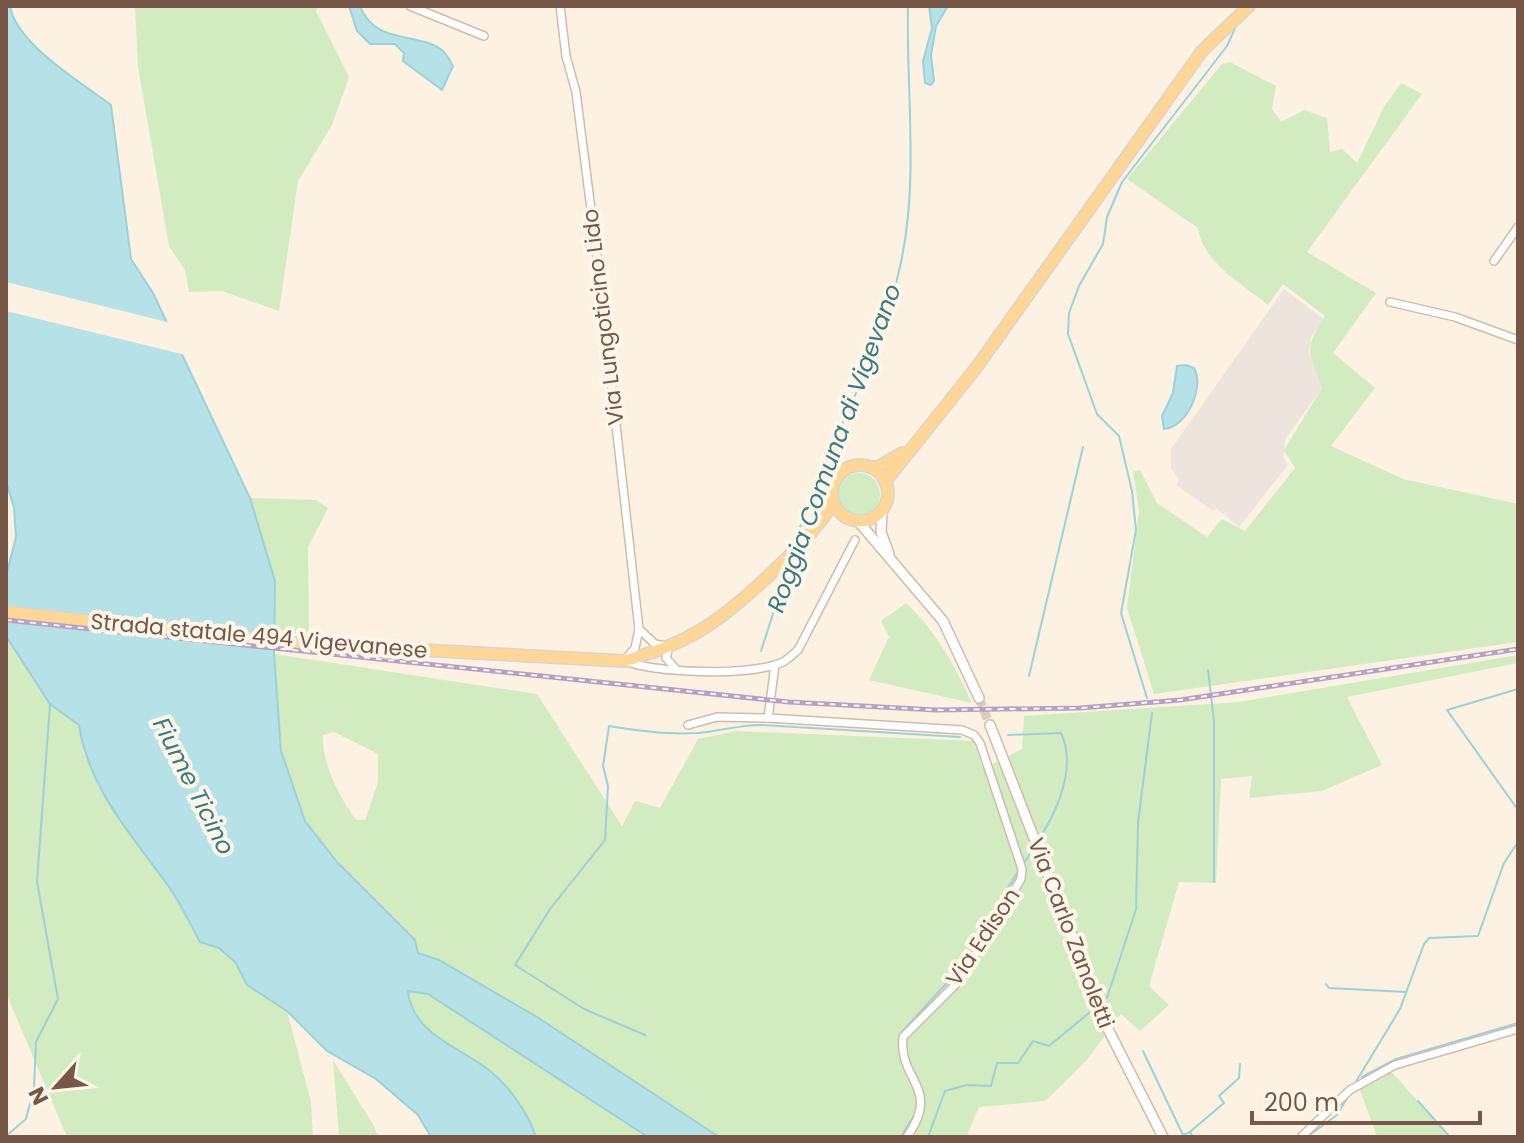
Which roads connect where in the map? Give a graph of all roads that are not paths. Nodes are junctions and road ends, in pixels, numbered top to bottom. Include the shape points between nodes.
1 (410, 6) edge
2 (560, 6) edge
3 (1245, 9) edge
4 (484, 36) dead end
5 (1518, 227) edge
6 (1494, 261) dead end
7 (1390, 302) dead end
8 (1518, 340) edge
9 (926, 431) junction
10 (870, 467) junction
11 (885, 482) junction
12 (833, 502) junction
13 (882, 511) junction
14 (854, 520) junction
15 (808, 537) junction
16 (855, 540) dead end
17 (894, 564) junction
18 (6, 612) edge
19 (639, 629) junction
20 (665, 648) junction
21 (624, 661) junction
22 (775, 665) junction
23 (664, 669) junction
24 (676, 669) junction
25 (979, 698) tunnel mouth
26 (768, 718) junction
27 (688, 725) dead end
28 (990, 725) tunnel mouth
29 (1518, 1029) edge
30 (907, 1137) edge
31 (1163, 1137) edge
32 (1301, 1137) edge

1 - 4 street
2 - 19 street, Via Lungoticino Lido via 591,210
3 - 9 main road via 1202,51
5 - 6 street
7 - 8 street via 1455,317
9 - 10 main road via 890,462
9 - 11 main road
10 - 11 main road
10 - 12 main road via 855,466 841,473 833,484
11 - 13 main road
12 - 14 main road
12 - 15 main road
13 - 14 main road via 871,519
13 - 17 main road via 881,532
14 - 15 main road via 834,522
14 - 17 main road
15 - 20 main road via 718,618
16 - 22 street via 798,650
17 - 25 main road via 943,621
18 - 21 main road, Strada statale 494 Vigevanese via 291,643
19 - 20 street
19 - 21 street via 635,648
20 - 21 main road
20 - 23 street via 657,655
20 - 24 street
21 - 23 street
22 - 24 street
22 - 26 street
23 - 24 street
26 - 27 street, Via Edison via 717,717
26 - 30 street, Via Edison via 974,735 1021,866 1021,879 959,981 903,1037 922,1106
28 - 31 main road, Via Carlo Zanoletti via 1099,1006
29 - 32 street via 1395,1065 1353,1089

